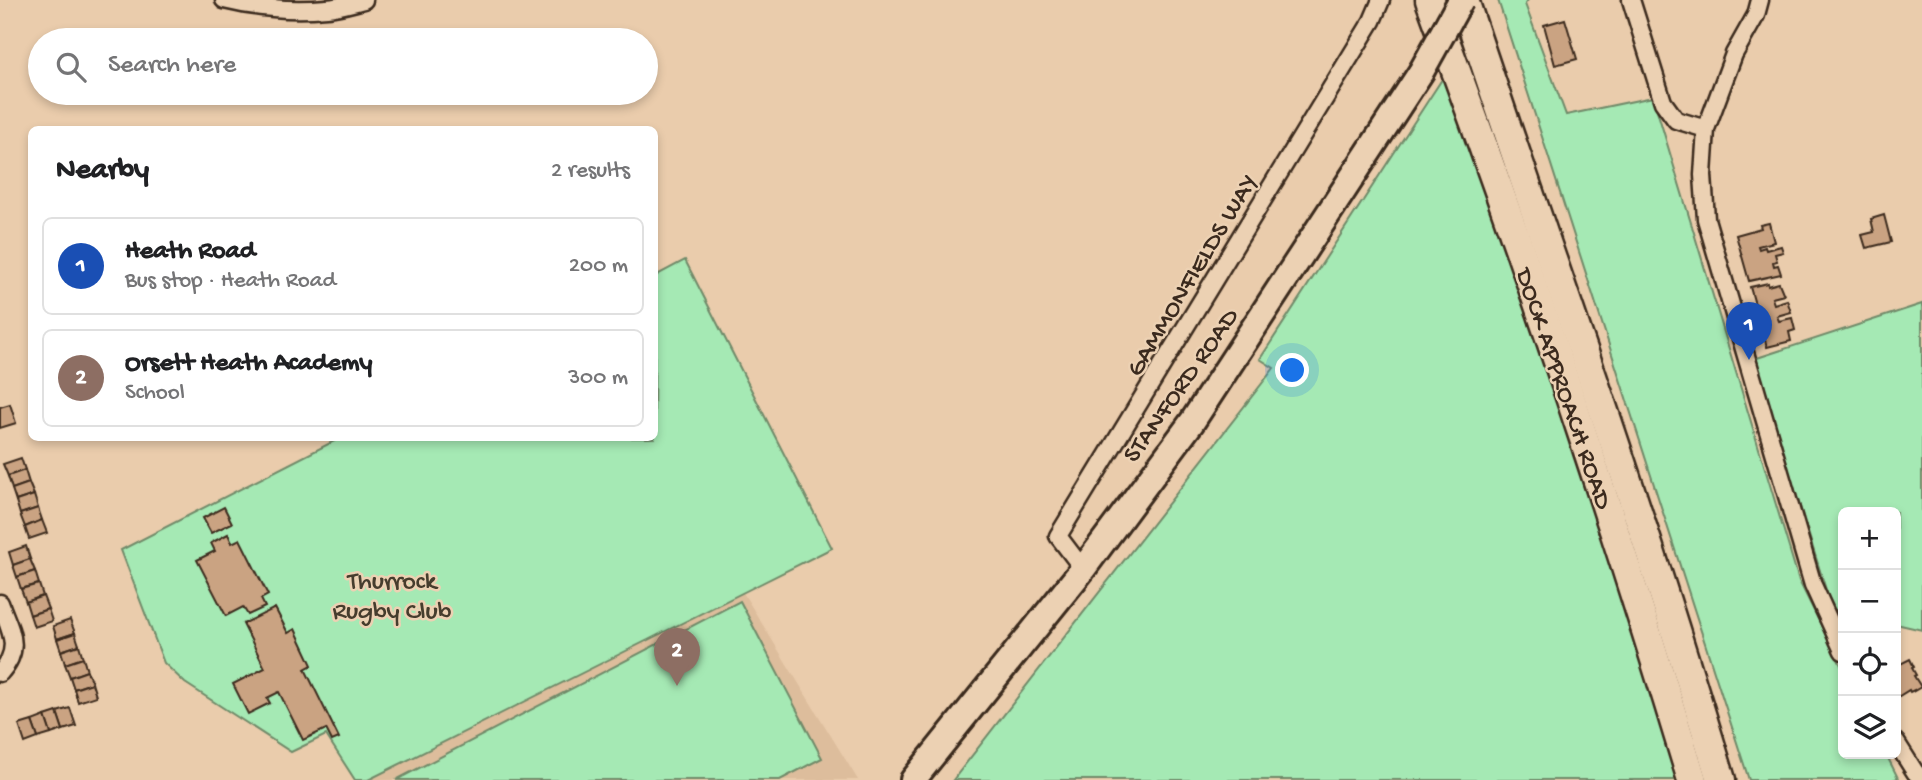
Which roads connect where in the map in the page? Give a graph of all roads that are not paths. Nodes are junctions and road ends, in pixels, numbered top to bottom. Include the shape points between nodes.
1 (224, 0) edge
2 (365, 0) edge
3 (1381, 0) edge
4 (1430, 0) edge
5 (1462, 0) edge
6 (1631, 0) edge
7 (1760, 0) edge
8 (1706, 129) junction
9 (1083, 569) junction
10 (0, 603) edge
11 (1838, 640) edge
12 (0, 673) edge
13 (1901, 750) edge
14 (1922, 779) edge
15 (913, 780) edge
16 (1692, 780) edge
17 (1721, 780) edge

1 - 2 street via 293,9
3 - 9 street, GAMMONFIELDS WAY via 1372,22 1058,536
4 - 16 highway, DOCK APPROACH ROAD via 1572,401
5 - 9 main road, STANFORD ROAD, bridge via 1421,72 1192,422
5 - 17 highway, DOCK APPROACH ROAD via 1606,419
6 - 8 street via 1663,102 1676,120
7 - 8 street
8 - 11 street via 1706,219 1813,584
9 - 15 main road, STANFORD ROAD
10 - 12 street via 13,649 10,662
13 - 14 street

